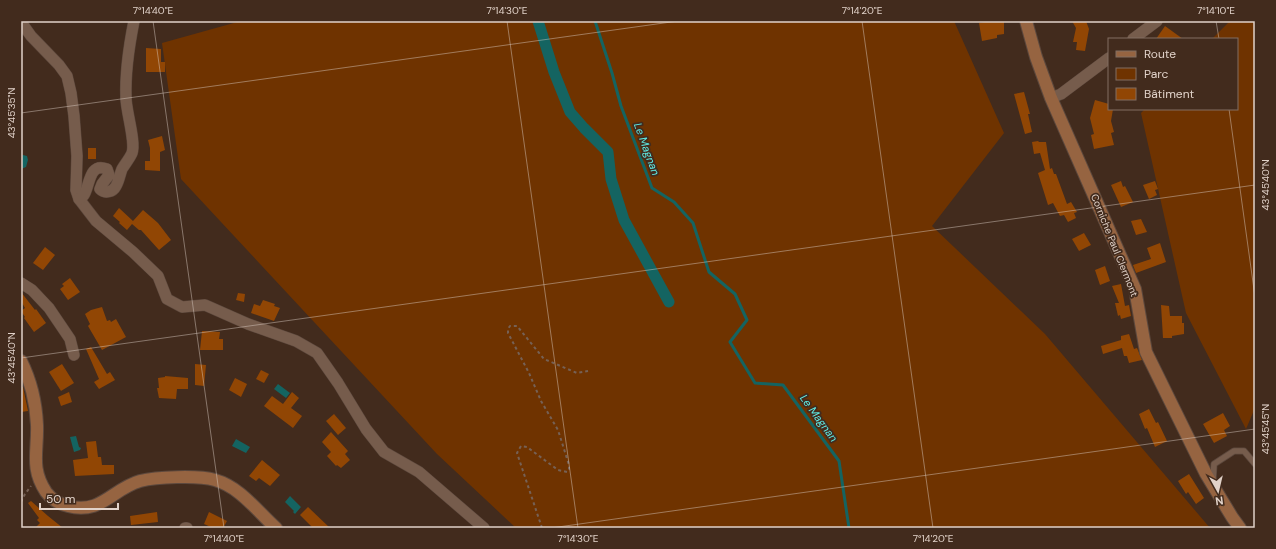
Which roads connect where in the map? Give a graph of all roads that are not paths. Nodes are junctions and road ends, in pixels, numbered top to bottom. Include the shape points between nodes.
1 (134, 21) edge
2 (1026, 21) edge
3 (1157, 21) edge
4 (21, 22) edge
5 (1134, 38) edge
6 (1108, 59) edge
7 (1051, 98) junction
8 (79, 199) junction
9 (21, 283) edge
10 (74, 355) dead end
11 (21, 361) edge
12 (1255, 464) edge
13 (1212, 484) junction
14 (276, 528) edge
15 (484, 528) edge
16 (1240, 528) edge

1 - 8 street via 128,56 126,99 132,152 116,187 102,192 102,184 109,175 107,168 100,167 91,175 84,194
2 - 7 street, Corniche Paul Clermont
3 - 5 street
4 - 8 street via 67,76 74,116 76,190
6 - 7 street via 1061,94
7 - 13 street, Corniche Paul Clermont via 1135,289 1146,352
8 - 15 street via 96,221 158,276 167,299 182,307 205,305 296,341 317,353 366,429 384,452 418,472
9 - 10 street via 32,290 49,308 70,339
11 - 14 street via 33,392 36,424 35,462 38,477 54,501 62,505 91,507 101,504 140,481 203,477 227,484
12 - 13 lane via 1244,451 1234,451 1214,464
13 - 16 street, Corniche Paul Clermont

